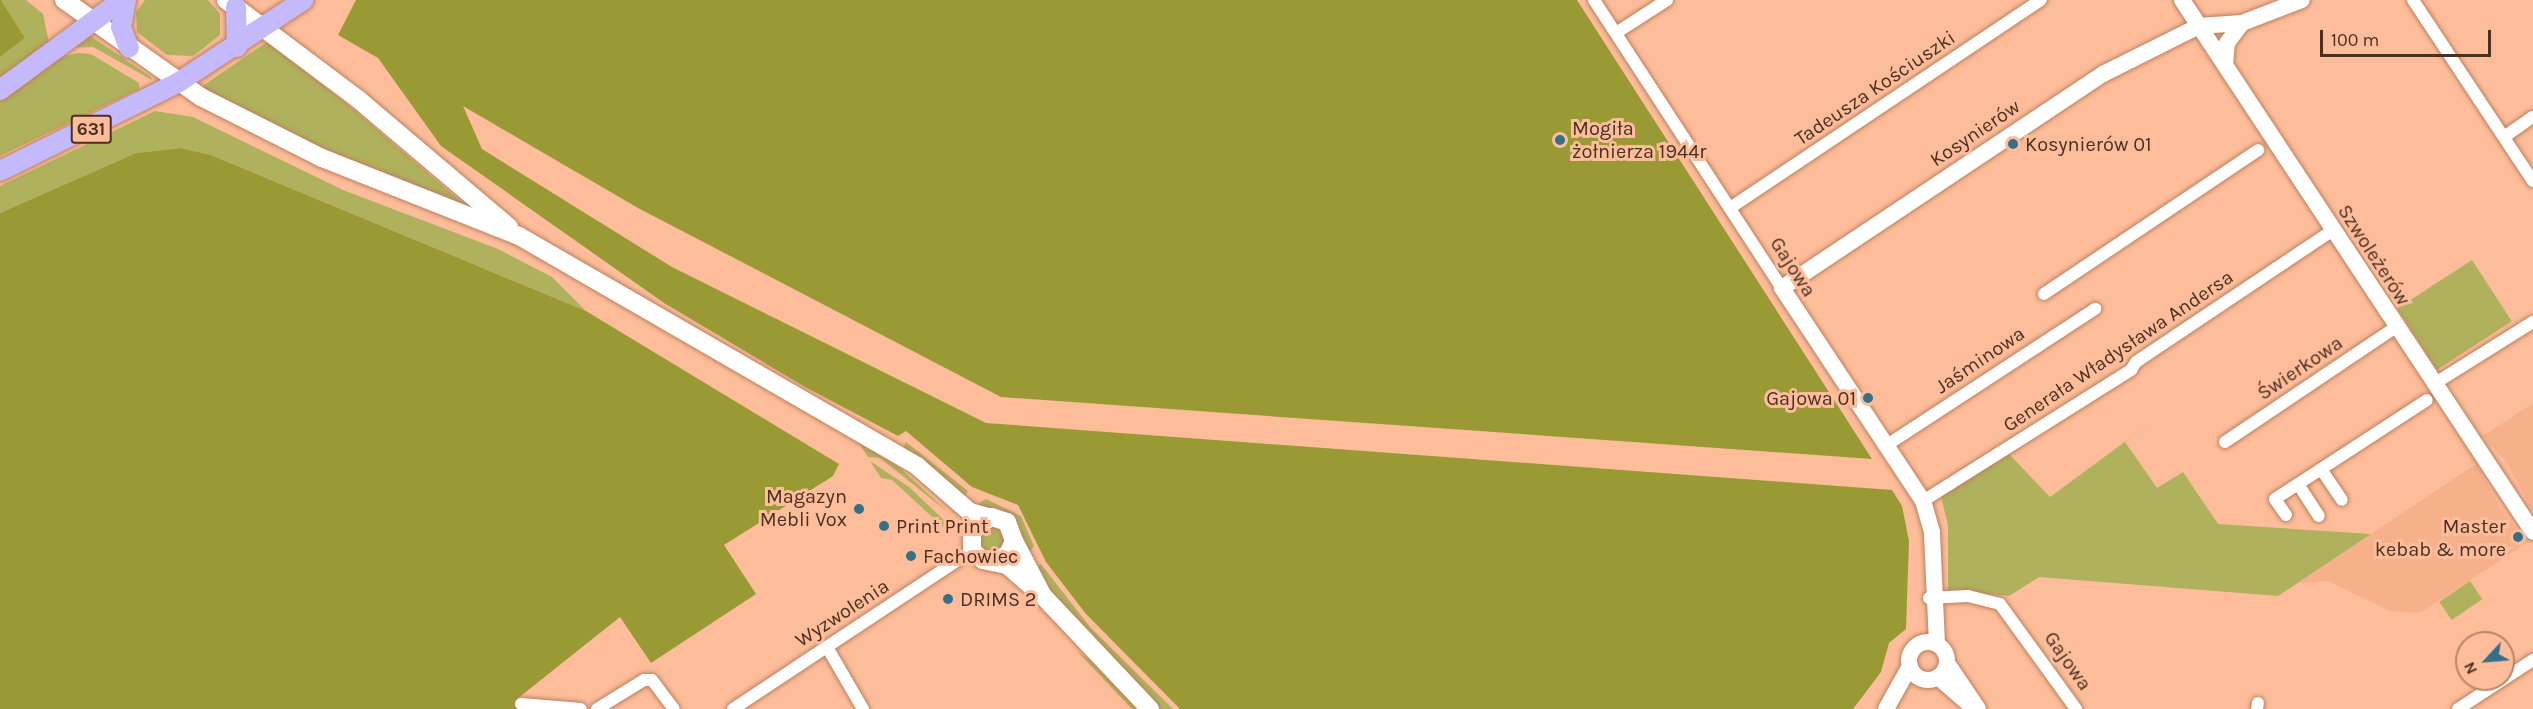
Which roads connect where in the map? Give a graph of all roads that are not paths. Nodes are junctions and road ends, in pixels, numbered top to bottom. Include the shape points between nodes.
1 (64, 0) edge
2 (124, 0) edge
3 (304, 0) edge
4 (1594, 0) edge
5 (1667, 0) edge
6 (2041, 0) edge
7 (2182, 0) edge
8 (2302, 0) edge
9 (2414, 0) edge
10 (231, 4) edge
11 (92, 22) junction
12 (2242, 23) junction
13 (2199, 27) junction
14 (265, 29) junction
15 (1616, 33) junction
16 (237, 47) junction
17 (129, 48) junction
18 (2225, 65) junction
19 (179, 82) junction
20 (0, 90) edge
21 (2533, 117) edge
22 (2504, 137) junction
23 (2258, 150) dead end
24 (0, 171) edge
25 (2533, 181) edge
26 (1730, 208) junction
27 (2333, 230) junction
28 (519, 236) junction
29 (1782, 288) junction
30 (2044, 294) dead end
31 (2095, 309) dead end
32 (2533, 322) edge
33 (2396, 327) junction
34 (2434, 384) junction
35 (2427, 400) dead end
36 (2225, 442) dead end
37 (1887, 445) junction
38 (892, 454) junction
39 (2321, 469) junction
40 (2298, 484) junction
41 (2342, 500) dead end
42 (1923, 501) junction
43 (2286, 515) dead end
44 (2319, 516) dead end
45 (987, 517) junction
46 (2533, 532) edge
47 (970, 533) junction
48 (1014, 541) junction
49 (972, 551) junction
50 (993, 562) junction
51 (1043, 596) junction
52 (1931, 597) junction
53 (1928, 644) junction
54 (827, 647) junction
55 (2533, 660) edge
56 (1910, 666) junction
57 (1937, 673) junction
58 (521, 704) dead end
59 (582, 709) edge
60 (597, 709) edge
61 (674, 709) edge
62 (733, 709) edge
63 (863, 709) edge
64 (1150, 709) edge
65 (1886, 709) edge
66 (1896, 709) edge
67 (1976, 709) edge
68 (2076, 709) edge
69 (2458, 709) edge

1 - 11 main road
2 - 11 main road
2 - 17 main road via 121,27
3 - 14 main road, 631
4 - 15 street, Gajowa
5 - 15 street
6 - 26 street, Tadeusza Kościuszki
7 - 13 street, Szwoleżerów
8 - 12 street
9 - 22 street
10 - 14 main road
10 - 16 main road
11 - 17 main road
11 - 20 main road
12 - 13 street
12 - 18 street via 2227,43
13 - 18 street, Szwoleżerów
13 - 29 street, Kosynierów via 2103,74
14 - 16 main road, 631
14 - 28 main road via 359,100
15 - 26 street, Gajowa
16 - 19 main road, 631
17 - 19 main road
18 - 27 street, Szwoleżerów
19 - 24 main road, 631
19 - 28 main road via 322,158
21 - 22 street
22 - 25 street
23 - 30 street
26 - 29 street, Gajowa
27 - 33 street, Szwoleżerów
27 - 42 street, Generała Władysława Andersa via 2136,362 2131,370
28 - 38 main road
29 - 37 street, Gajowa
31 - 37 street, Jaśminowa
32 - 34 street
33 - 34 street, Szwoleżerów
33 - 36 street, Świerkowa
34 - 46 street, Szwoleżerów
35 - 39 street
37 - 42 street, Gajowa
38 - 45 main road via 927,473 970,512
38 - 47 main road
39 - 40 street
39 - 41 street
40 - 43 street via 2275,499
40 - 44 street
42 - 52 street, Gajowa via 1932,532
45 - 47 main road
45 - 48 main road via 1007,522
47 - 49 main road
48 - 50 main road via 1008,554
48 - 51 main road
49 - 50 main road
49 - 54 street, Wyzwolenia
50 - 51 main road via 1007,565
51 - 64 main road
52 - 53 street, Gajowa
52 - 68 street, Gajowa via 1985,598 2005,608
53 - 56 street via 1911,653
53 - 57 street
54 - 62 street, Wyzwolenia
54 - 63 street
55 - 69 street
56 - 57 street
56 - 65 street
57 - 66 street
57 - 67 street
58 - 59 street
60 - 61 street via 644,680 652,680

